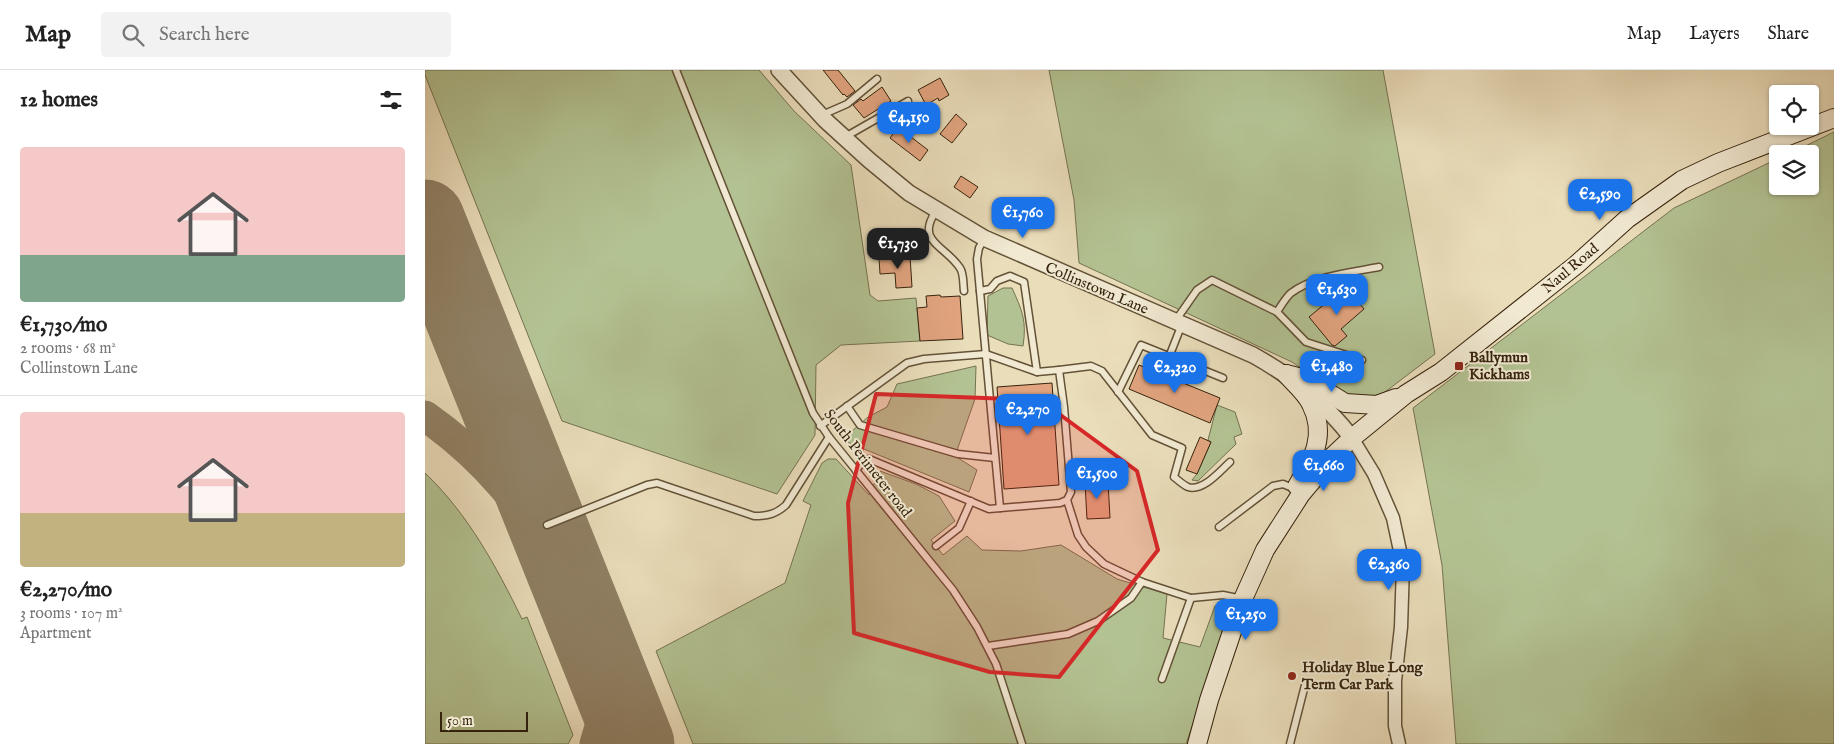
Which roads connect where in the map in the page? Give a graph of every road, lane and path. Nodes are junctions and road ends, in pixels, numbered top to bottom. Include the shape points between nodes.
1 (677, 70) edge
2 (779, 70) edge
3 (877, 79) dead end
4 (908, 101) dead end
5 (821, 116) junction
6 (1834, 118) edge
7 (844, 137) junction
8 (937, 210) junction
9 (984, 238) junction
10 (1379, 267) dead end
11 (964, 291) dead end
12 (980, 291) junction
13 (1277, 312) junction
14 (1179, 323) junction
15 (986, 354) junction
16 (1169, 357) junction
17 (1362, 360) dead end
18 (1059, 370) junction
19 (1037, 372) junction
20 (1286, 374) junction
21 (1223, 378) dead end
22 (1118, 392) junction
23 (1406, 394) junction
24 (847, 406) junction
25 (820, 426) junction
26 (829, 437) junction
27 (1352, 438) junction
28 (995, 458) junction
29 (1230, 462) dead end
30 (856, 471) junction
31 (1295, 489) junction
32 (1067, 500) junction
33 (971, 501) junction
34 (1000, 508) junction
35 (547, 524) dead end
36 (1219, 527) dead end
37 (1277, 530) junction
38 (936, 546) dead end
39 (1142, 582) junction
40 (1191, 598) junction
41 (1243, 599) junction
42 (988, 646) junction
43 (1161, 679) dead end
44 (1305, 685) dead end
45 (1022, 744) edge
46 (1197, 744) edge
47 (1290, 744) edge
48 (1399, 744) edge

1 - 25 lane, South Perimeter road
2 - 5 street, Collinstown Lane
3 - 5 lane via 847,104
4 - 7 lane
5 - 7 street, Collinstown Lane
6 - 23 main road, Naul Road via 1681,180 1627,219 1503,324 1441,372
7 - 8 street, Collinstown Lane via 909,193
8 - 9 street, Collinstown Lane
8 - 11 lane via 928,231 932,240 961,270
9 - 12 lane via 977,259
9 - 14 street, Collinstown Lane
10 - 13 lane via 1310,283 1291,293
12 - 15 lane
12 - 19 lane via 990,290 997,281 1010,276 1024,282
13 - 14 lane via 1212,280 1197,290
13 - 17 lane via 1307,342
14 - 16 lane
14 - 20 street, Collinstown Lane via 1253,355
15 - 19 lane
15 - 24 lane via 924,359 907,364
15 - 28 lane
16 - 21 lane
16 - 22 lane via 1141,346
18 - 19 lane
18 - 22 lane via 1091,366 1102,371
18 - 32 lane via 1071,492
20 - 23 main road via 1305,379 1345,403 1377,405
20 - 27 street, Collinstown Lane via 1318,400
20 - 31 main road via 1311,402 1318,421 1319,444
22 - 29 lane via 1152,435 1182,448 1174,478 1188,487 1204,484
23 - 27 main road, Naul Road
24 - 25 lane
24 - 28 lane via 860,425 958,454
25 - 26 lane, South Perimeter road
26 - 30 lane, South Perimeter road
26 - 35 lane via 786,505 777,513 755,516 657,483
27 - 37 main road, Naul Road via 1301,494
27 - 48 street via 1374,474 1393,518 1403,565 1395,681 1395,726
28 - 34 lane
30 - 33 lane via 869,459
30 - 42 lane, South Perimeter road via 953,590
31 - 36 lane via 1283,484 1273,486
31 - 37 main road
32 - 34 lane
32 - 39 lane via 1078,535 1086,547 1104,564
33 - 34 lane via 989,509
33 - 38 lane via 959,528
37 - 41 main road
39 - 40 lane
39 - 42 lane via 1131,598 1098,620 1068,634
40 - 41 lane via 1223,595
40 - 43 lane
41 - 46 main road
42 - 45 lane, South Perimeter road
44 - 47 lane

